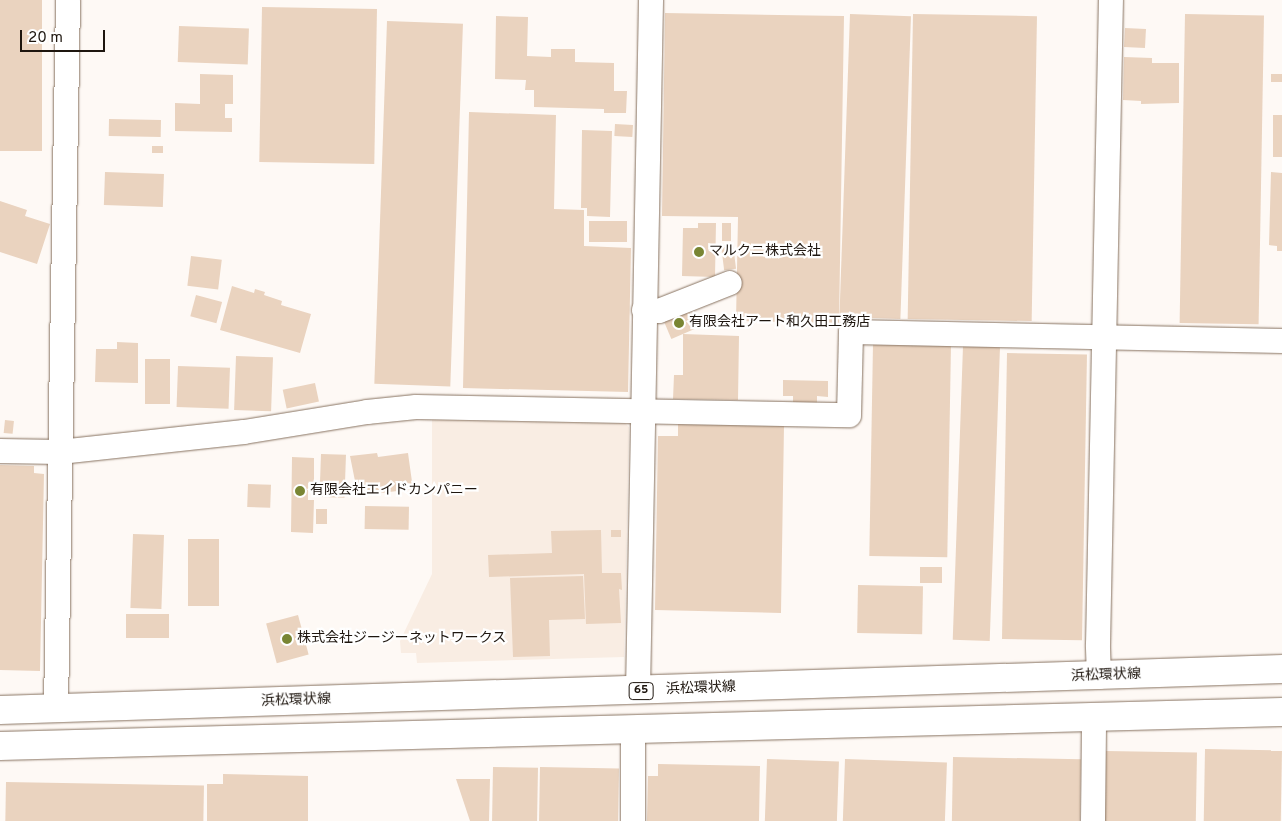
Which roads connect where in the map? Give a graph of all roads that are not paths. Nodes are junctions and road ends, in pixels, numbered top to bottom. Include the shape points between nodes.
1 (68, 0) edge
2 (651, 0) edge
3 (1111, 0) edge
4 (730, 283) dead end
5 (644, 310) junction
6 (1103, 337) junction
7 (1282, 341) edge
8 (642, 411) junction
9 (0, 451) edge
10 (60, 452) junction
11 (1282, 669) edge
12 (1099, 677) junction
13 (638, 691) junction
14 (56, 708) junction
15 (0, 710) edge
16 (1282, 712) edge
17 (1094, 717) junction
18 (633, 728) junction
19 (0, 746) edge
20 (633, 821) edge
21 (1093, 821) edge

1 - 10 street
2 - 5 street
3 - 6 street
4 - 5 street via 659,311
5 - 8 street
6 - 7 street
6 - 8 street via 851,332 849,414
6 - 12 street
8 - 10 street via 416,407 244,432
8 - 13 street
9 - 10 street
10 - 14 street
11 - 12 main road, 浜松環状線 / 65
12 - 13 main road, 浜松環状線 / 65
13 - 14 main road, 浜松環状線 / 65
14 - 15 main road, 浜松環状線 / 65
16 - 17 main road
17 - 18 main road
17 - 21 street
18 - 19 main road
18 - 20 street

